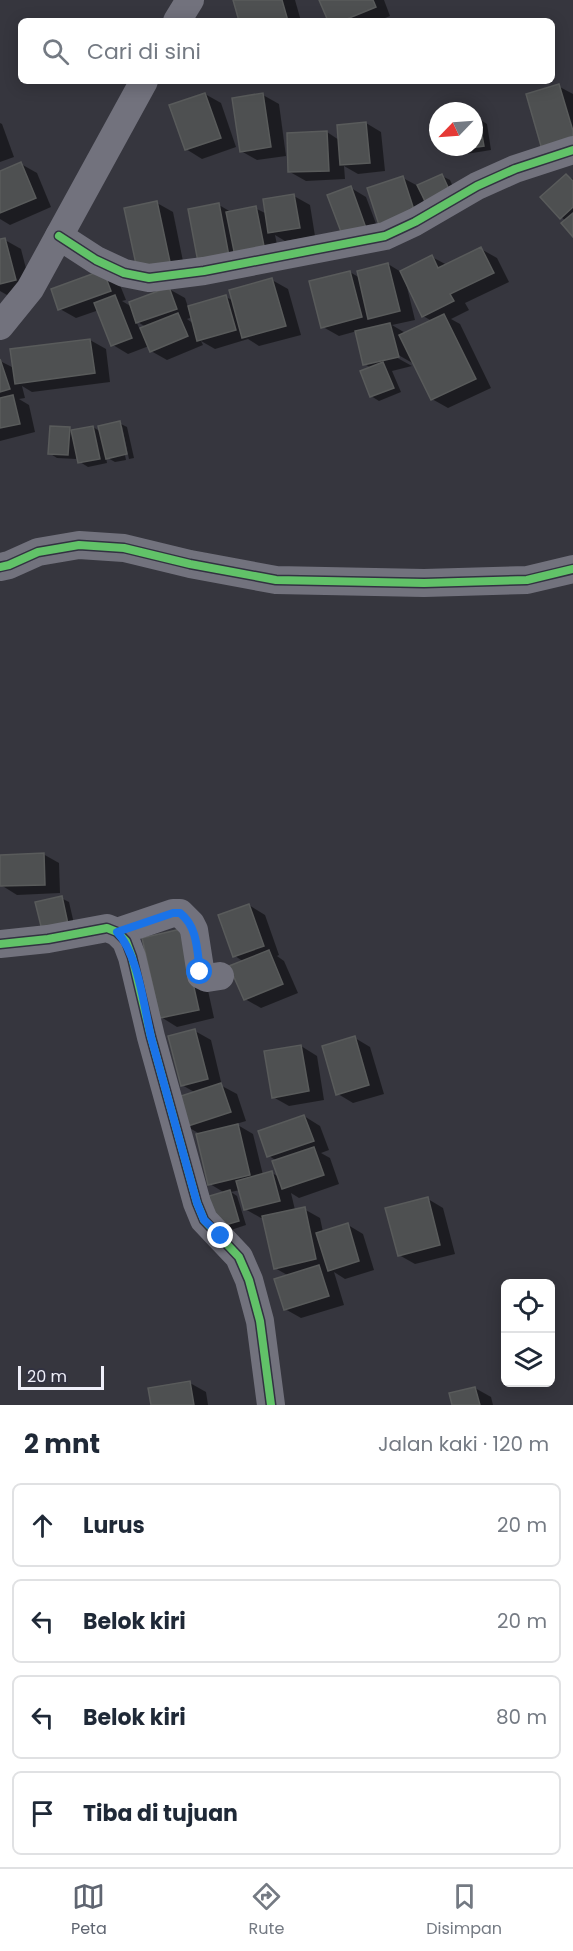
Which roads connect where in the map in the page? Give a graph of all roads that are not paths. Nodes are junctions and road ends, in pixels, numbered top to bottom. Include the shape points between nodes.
1 (190, 0) edge
2 (179, 18) edge
3 (142, 84) edge
4 (573, 150) edge
5 (59, 236) junction
6 (0, 326) edge
7 (0, 567) edge
8 (573, 569) edge
9 (117, 932) junction
10 (0, 944) edge
11 (220, 976) dead end
12 (271, 1405) edge

1 - 2 street
3 - 5 street
4 - 5 street via 477,186 386,236 204,271 149,278 124,273
5 - 6 street via 30,289
7 - 8 street via 38,552 79,545 124,548 276,580 526,580
9 - 10 street via 107,928
9 - 11 street via 180,913 194,930 201,975
9 - 12 street via 126,941 132,957 197,1203 204,1220 239,1257 249,1280 260,1321

